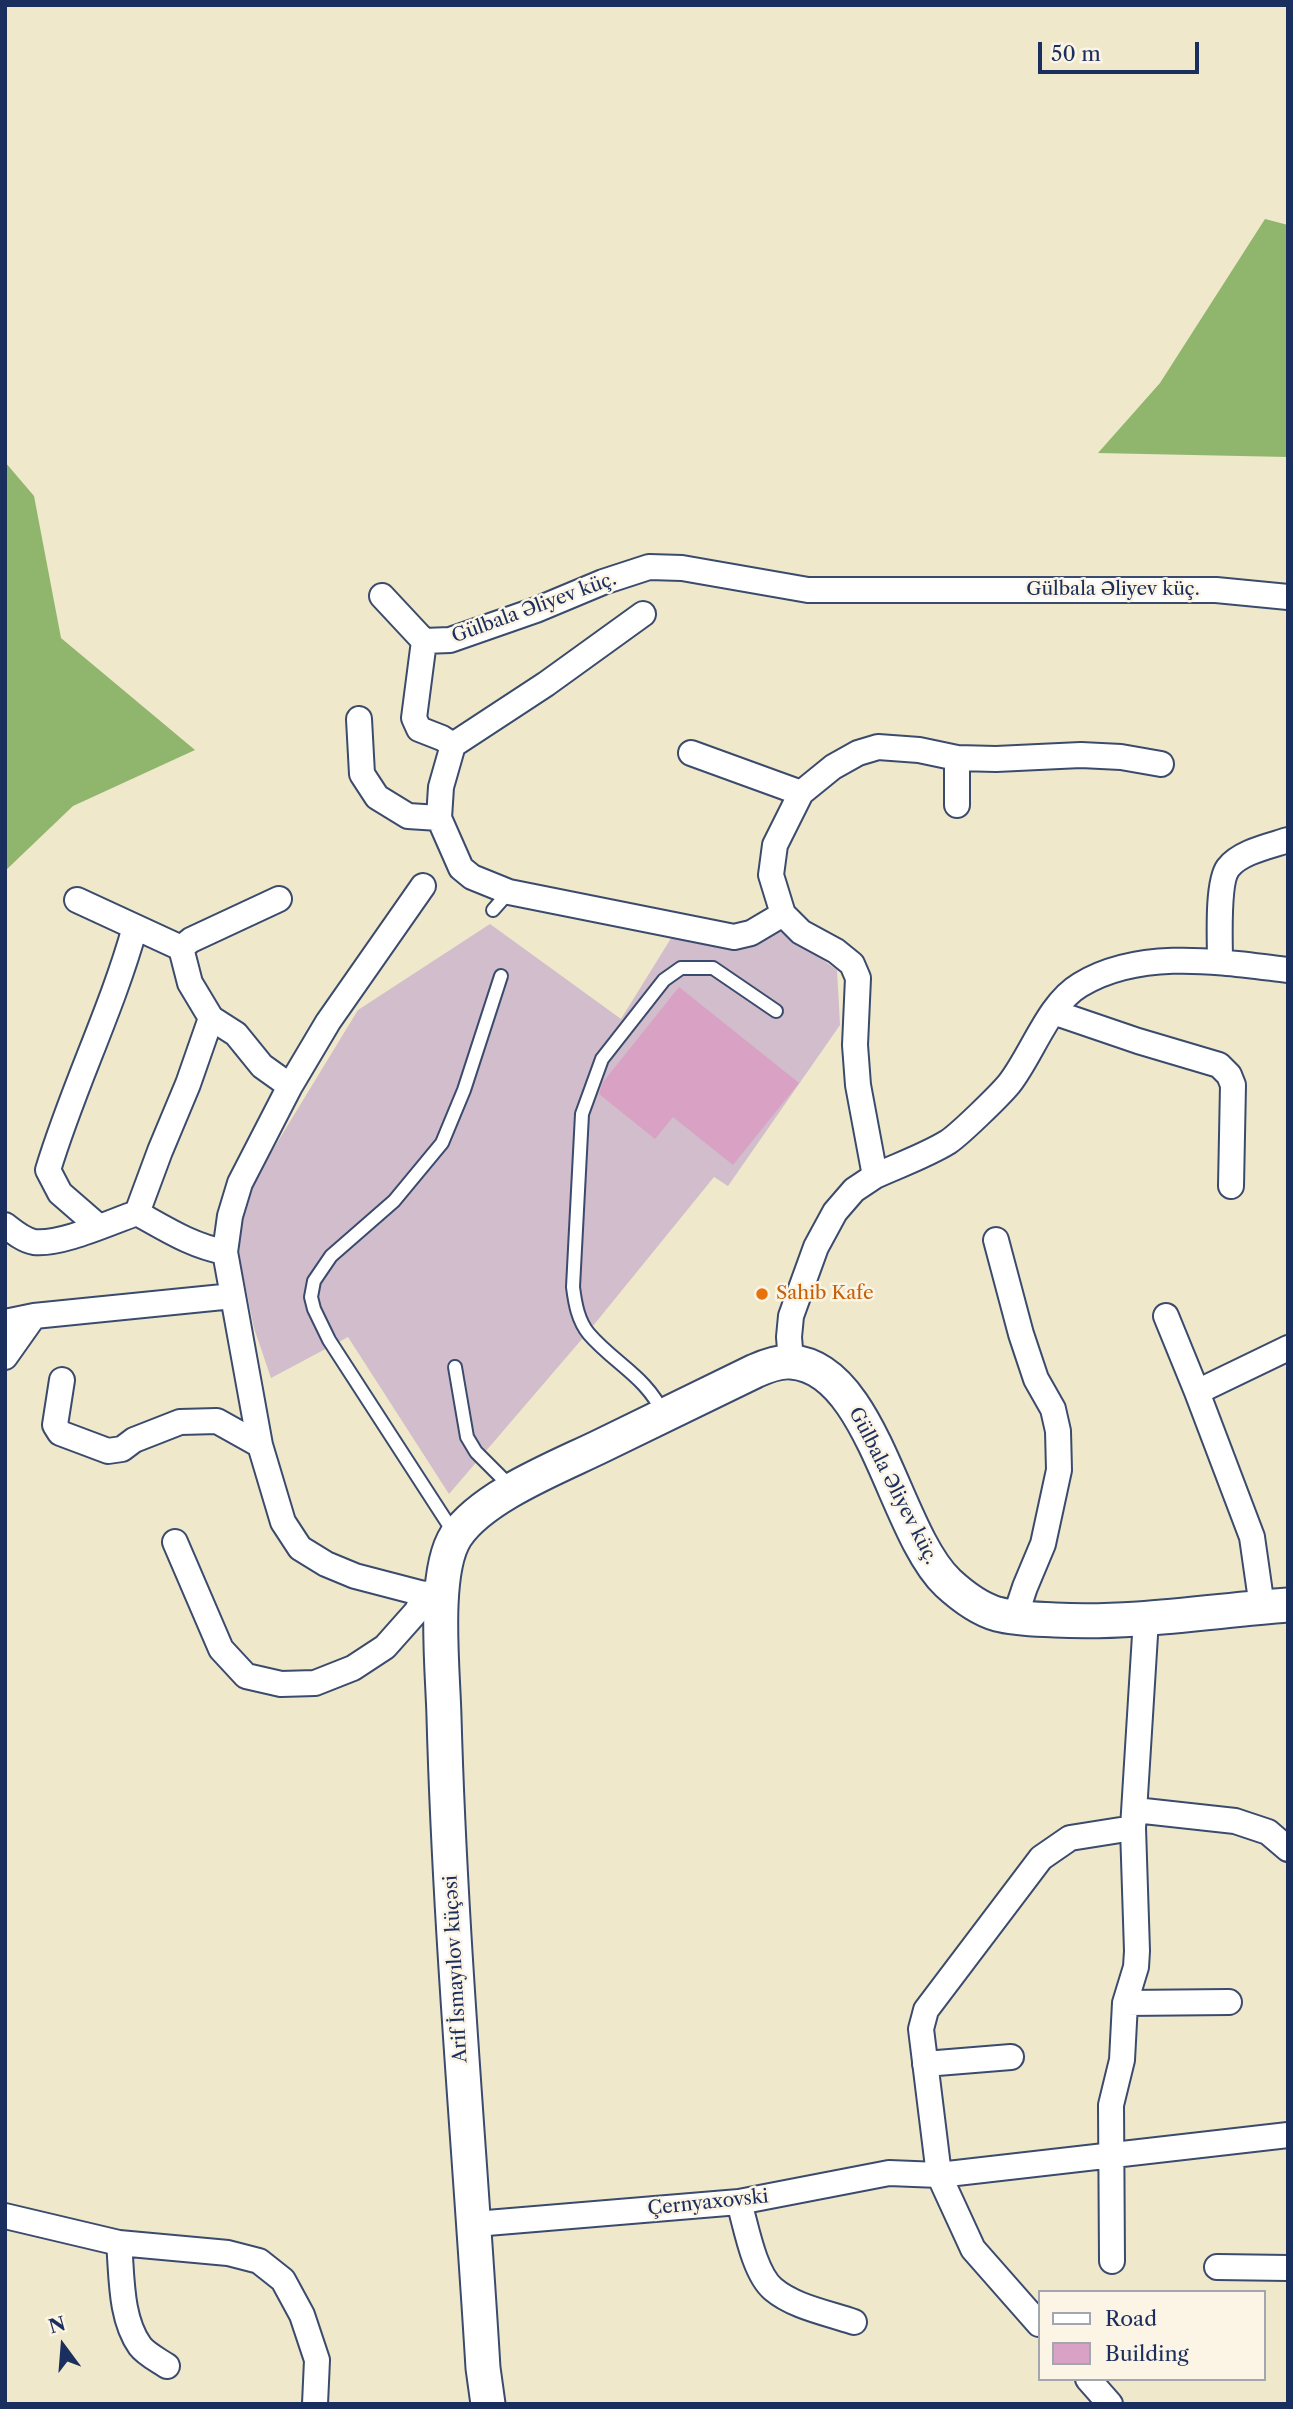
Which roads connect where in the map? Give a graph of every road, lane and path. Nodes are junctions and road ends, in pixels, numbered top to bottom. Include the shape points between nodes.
1 (382, 596) dead end
2 (1288, 597) edge
3 (643, 614) dead end
4 (424, 641) junction
5 (359, 719) dead end
6 (453, 744) junction
7 (691, 753) dead end
8 (957, 758) junction
9 (1161, 764) dead end
10 (801, 793) junction
11 (957, 805) dead end
12 (439, 818) junction
13 (1288, 840) edge
14 (424, 886) dead end
15 (279, 898) dead end
16 (77, 900) dead end
17 (783, 914) junction
18 (135, 927) junction
19 (181, 948) junction
20 (1220, 961) junction
21 (1288, 970) edge
22 (501, 976) dead end
23 (776, 1011) dead end
24 (1053, 1012) junction
25 (211, 1018) junction
26 (290, 1086) junction
27 (875, 1176) junction
28 (1231, 1186) dead end
29 (137, 1213) junction
30 (5, 1225) edge
31 (98, 1226) junction
32 (996, 1240) dead end
33 (225, 1252) junction
34 (233, 1296) junction
35 (34, 1316) junction
36 (1166, 1316) dead end
37 (5, 1322) edge
38 (1288, 1348) edge
39 (5, 1357) edge
40 (791, 1362) junction
41 (456, 1367) dead end
42 (62, 1380) dead end
43 (1197, 1392) junction
44 (664, 1416) junction
45 (260, 1445) junction
46 (513, 1489) junction
47 (456, 1536) junction
48 (175, 1542) dead end
49 (433, 1593) junction
50 (1275, 1606) edge
51 (1015, 1618) junction
52 (1146, 1619) junction
53 (1134, 1819) junction
54 (1288, 1849) edge
55 (1229, 2002) dead end
56 (1125, 2003) junction
57 (1011, 2057) dead end
58 (925, 2064) junction
59 (1288, 2135) edge
60 (1111, 2155) junction
61 (939, 2175) junction
62 (739, 2202) junction
63 (5, 2216) edge
64 (475, 2224) junction
65 (118, 2243) junction
66 (1112, 2261) dead end
67 (1217, 2267) dead end
68 (1288, 2268) edge
69 (854, 2322) dead end
70 (1038, 2323) edge
71 (167, 2366) dead end
72 (1090, 2381) edge
73 (315, 2404) edge
74 (488, 2404) edge
75 (1110, 2404) edge

1 - 4 street
2 - 4 street, Gülbala Əliyev küç. via 1216,590 808,590 682,568 649,567 450,640
3 - 6 street
4 - 6 street, Gülbala Əliyev küç. via 414,718 419,729
5 - 12 street via 362,775 377,797 408,816
6 - 12 street via 441,788
7 - 10 street
8 - 9 street via 1081,755
8 - 10 street via 878,747 833,766
8 - 11 street
10 - 17 street via 775,845 772,865
12 - 17 street via 461,868 501,901 734,937 751,933
13 - 20 street via 1240,858 1227,869 1222,887
14 - 26 street via 328,1022
15 - 19 street
16 - 18 street
17 - 27 street via 801,932 852,964 858,978 858,1085
18 - 19 street
18 - 31 street via 48,1170 60,1193
19 - 25 street via 190,983
20 - 21 street
20 - 24 street via 1158,962 1109,971 1077,986
22 - 47 lane via 442,1143 394,1201 331,1256 314,1281 311,1297 329,1340
23 - 44 lane via 713,968 681,968 664,980 601,1059 582,1114 575,1307 588,1332 645,1384
24 - 27 street via 1009,1084 950,1141
24 - 28 street via 1219,1065 1233,1085
25 - 26 street via 236,1034 262,1066
25 - 29 street
26 - 33 street via 240,1183
27 - 40 street via 854,1190 835,1212 816,1247 791,1316
29 - 31 street
29 - 33 street via 205,1249
30 - 31 street via 33,1242 60,1240
32 - 51 street via 1036,1379 1058,1431 1059,1470 1043,1544
33 - 34 street
34 - 35 street
34 - 45 street
35 - 37 street
35 - 39 street
36 - 43 street
38 - 43 street
40 - 44 street via 755,1371
40 - 51 street, Gülbala Əliyev küç. via 830,1378 851,1401 934,1568 969,1599
41 - 46 lane via 467,1437
42 - 45 street via 55,1425 60,1433 108,1451 180,1422 217,1421
43 - 50 street
44 - 46 street
45 - 49 street via 283,1522 300,1548 355,1576
46 - 47 street via 475,1515
47 - 49 street, Arif İsmayılov küçəsi
48 - 49 street via 221,1649 246,1676 281,1684 315,1683 353,1668 385,1647
49 - 64 street, Arif İsmayılov küçəsi
50 - 52 street, Gülbala Əliyev küç.
51 - 52 street, Gülbala Əliyev küç.
52 - 53 street
53 - 54 street via 1235,1821 1268,1832
53 - 56 street via 1137,1951
53 - 58 street via 1070,1838 1041,1858 926,2010 921,2029
55 - 56 street
56 - 60 street via 1122,2060 1111,2105
57 - 58 street
58 - 61 street
59 - 60 street, Çernyaxovski
60 - 61 street, Çernyaxovski
60 - 66 street
61 - 62 street, Çernyaxovski via 889,2172
61 - 70 street via 973,2249
62 - 64 street, Çernyaxovski
62 - 69 street via 757,2266 771,2288 797,2303
63 - 65 street
64 - 74 street, Arif İsmayılov küçəsi
65 - 71 street via 131,2330 142,2348
65 - 73 street via 228,2253 259,2261 283,2280 302,2315 317,2360
67 - 68 street
72 - 75 street

